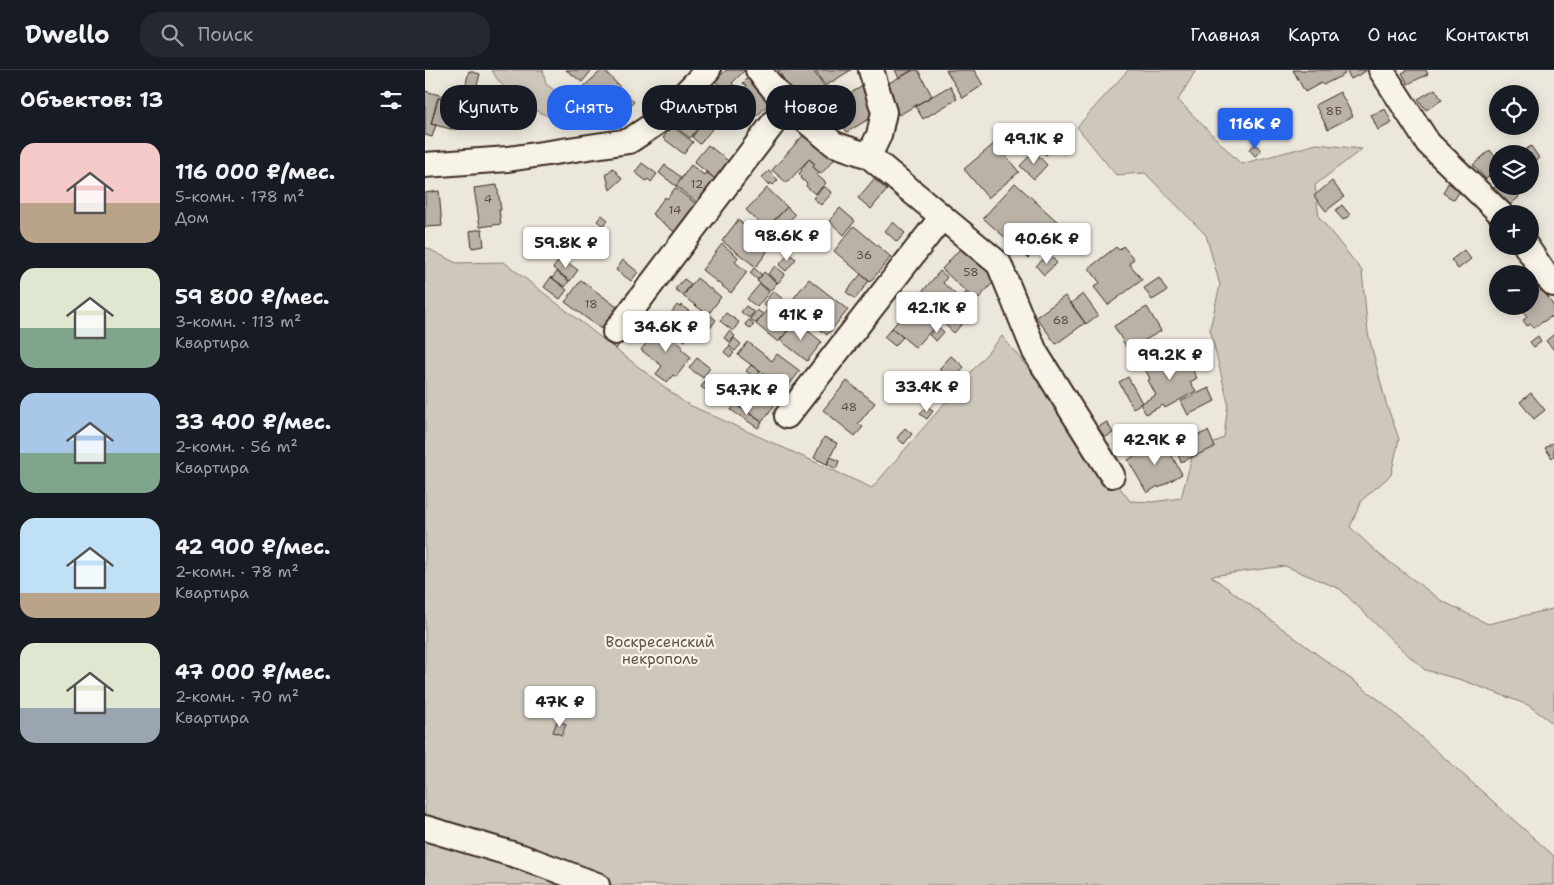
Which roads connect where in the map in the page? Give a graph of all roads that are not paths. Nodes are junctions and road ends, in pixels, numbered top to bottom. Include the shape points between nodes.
1 (708, 70) edge
2 (758, 70) edge
3 (871, 70) edge
4 (1381, 70) edge
5 (770, 85) edge
6 (768, 130) edge
7 (817, 130) edge
8 (869, 156) junction
9 (425, 165) edge
10 (1492, 205) edge
11 (942, 217) junction
12 (1532, 255) edge
13 (1554, 284) edge
14 (615, 332) dead end
15 (787, 416) dead end
16 (1112, 475) dead end
17 (425, 828) edge
18 (597, 885) edge

1 - 9 street via 656,123 629,141 508,159
2 - 5 street
3 - 8 street via 884,112 879,135
4 - 10 street via 1428,143
6 - 14 street
7 - 8 street via 834,144
8 - 11 street
11 - 15 street
11 - 16 street via 999,264 1035,352
12 - 13 street
17 - 18 street via 522,857

